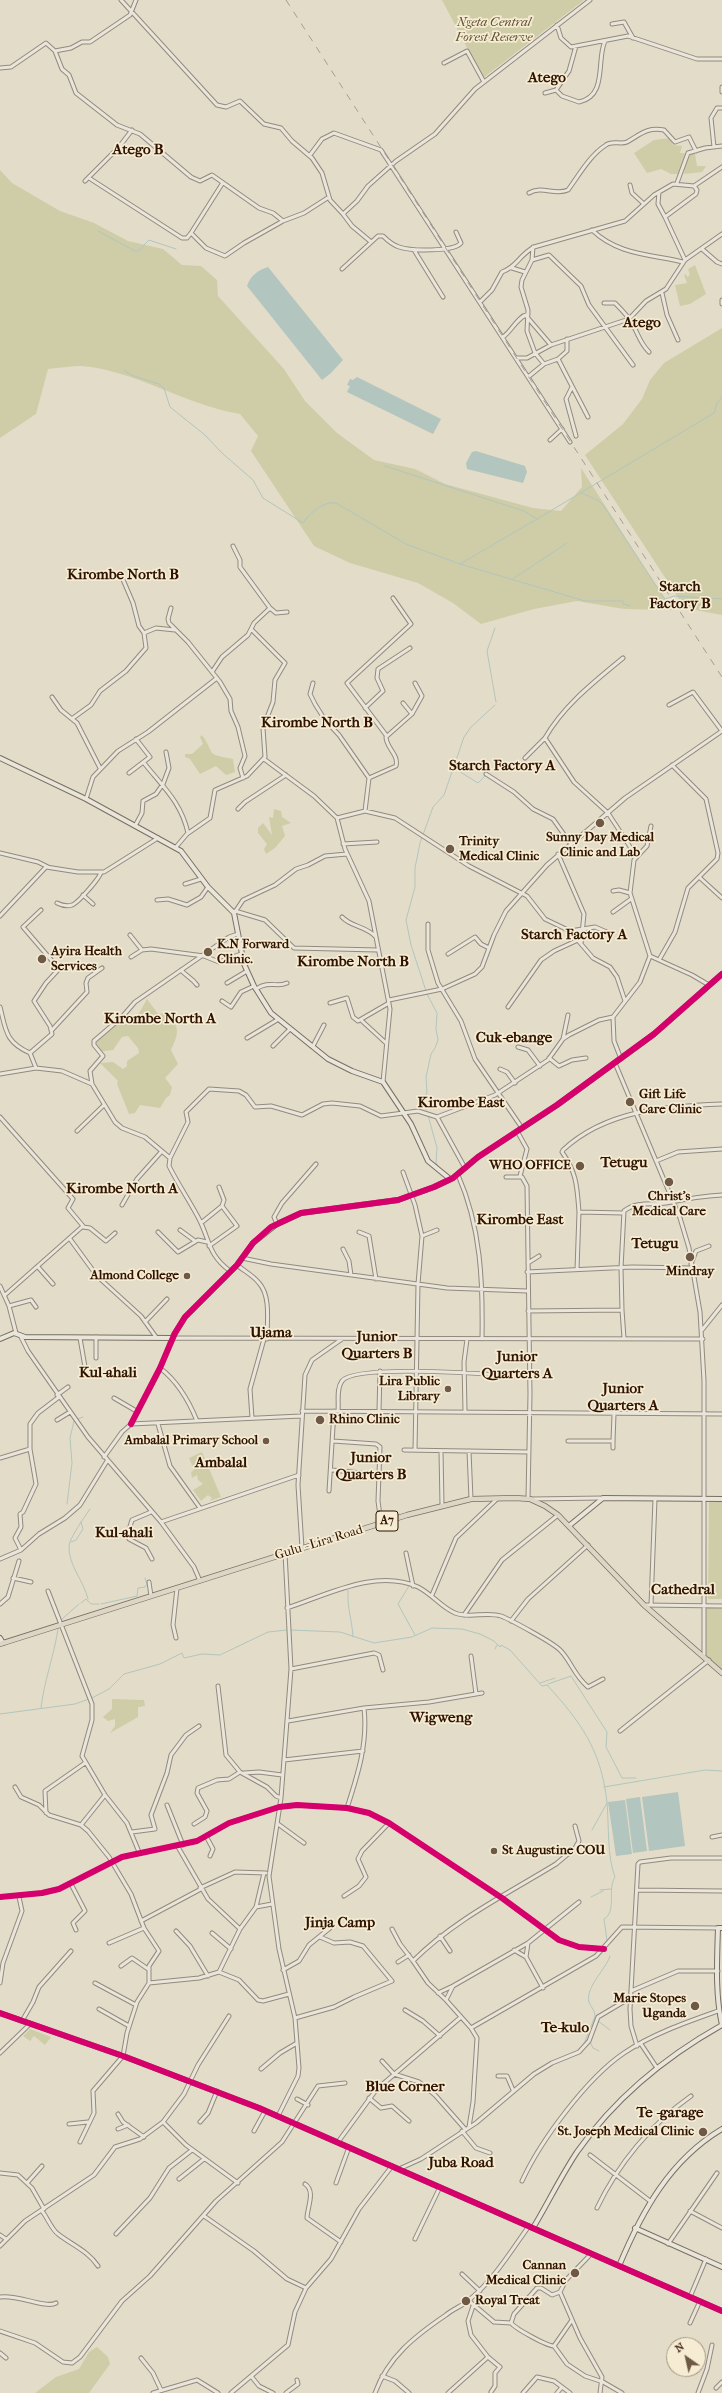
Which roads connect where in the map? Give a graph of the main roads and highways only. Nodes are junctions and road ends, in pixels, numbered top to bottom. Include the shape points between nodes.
1 (1, 1641) edge
2 (722, 1673) edge

1 - 2 main road, Gulu - Lira Road / A7 via 442,1505 471,1499 529,1499 545,1506 570,1525 644,1604

